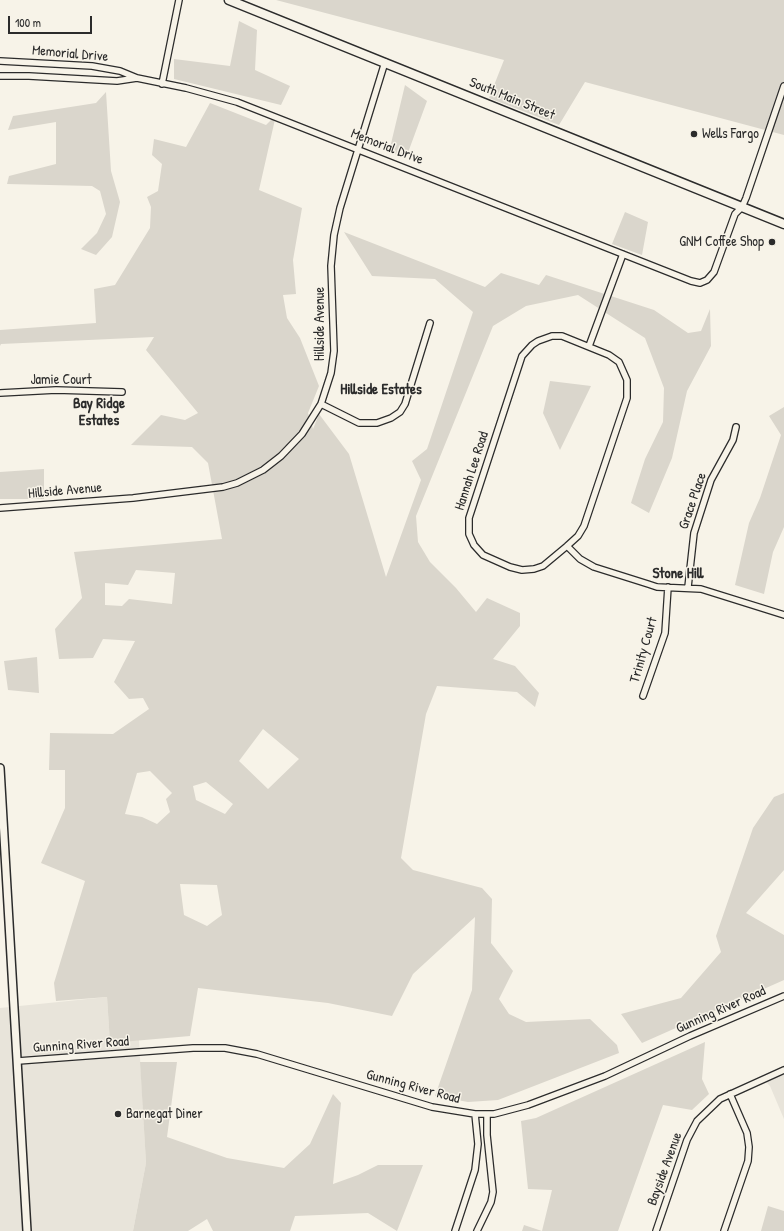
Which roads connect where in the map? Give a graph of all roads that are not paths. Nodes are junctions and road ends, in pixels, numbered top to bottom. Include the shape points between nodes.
1 (179, 0) edge
2 (229, 0) edge
3 (0, 61) edge
4 (385, 62) junction
5 (107, 69) junction
6 (0, 76) edge
7 (137, 78) junction
8 (106, 80) junction
9 (162, 84) junction
10 (784, 86) edge
11 (358, 149) junction
12 (742, 207) junction
13 (784, 224) edge
14 (624, 254) junction
15 (430, 323) dead end
16 (589, 346) junction
17 (122, 392) dead end
18 (0, 394) edge
19 (321, 404) junction
20 (736, 427) dead end
21 (0, 508) edge
22 (567, 546) junction
23 (668, 587) junction
24 (688, 588) junction
25 (784, 615) edge
26 (643, 696) dead end
27 (0, 768) edge
28 (784, 996) edge
29 (18, 1061) junction
30 (784, 1070) edge
31 (730, 1094) junction
32 (475, 1114) junction
33 (486, 1114) junction
34 (27, 1231) edge
35 (455, 1231) edge
36 (477, 1231) edge
37 (656, 1231) edge
38 (724, 1231) edge

1 - 9 street
2 - 4 highway, South Main Street
3 - 5 street, Memorial Drive
4 - 11 street, Hillside Avenue
4 - 12 highway, South Main Street
5 - 7 street, Memorial Drive
5 - 8 street
6 - 8 street, Memorial Drive
7 - 8 street, Memorial Drive
7 - 9 street, Memorial Drive
9 - 11 street, Memorial Drive via 237,102
10 - 12 street
11 - 14 street, Memorial Drive
11 - 19 street, Hillside Avenue via 334,235 331,266 334,351 331,373
12 - 13 highway, South Main Street
12 - 14 street, Memorial Drive via 735,214 714,272 700,283
14 - 16 street
15 - 19 street via 405,404 400,412 377,423 359,422
16 - 22 street, Hannah Lee Road via 619,362 624,370 628,388 627,398 584,526
16 - 22 street, Hannah Lee Road via 562,336 552,336 538,341 522,356 469,518 469,534 474,545 483,555 510,567 522,570 543,566
17 - 18 street, Jamie Court via 56,390
19 - 21 street, Hillside Avenue via 302,434 281,456 263,470 238,483 192,492
20 - 24 street, Grace Place via 733,440 711,480 694,533
22 - 23 street via 580,559 594,567 652,586
23 - 24 street
23 - 26 street, Trinity Court via 665,633
24 - 25 street via 710,591
27 - 29 main road
28 - 33 street, Gunning River Road via 605,1076 528,1105
29 - 32 street, Gunning River Road via 193,1048 225,1048 257,1054 432,1107
29 - 34 main road
30 - 31 street, Bayside Avenue
31 - 37 street, Bayside Avenue via 707,1110 691,1131
31 - 38 street via 747,1134 749,1148 748,1161
32 - 33 street, Gunning River Road
32 - 35 street via 478,1144 475,1170
33 - 36 street via 493,1192

